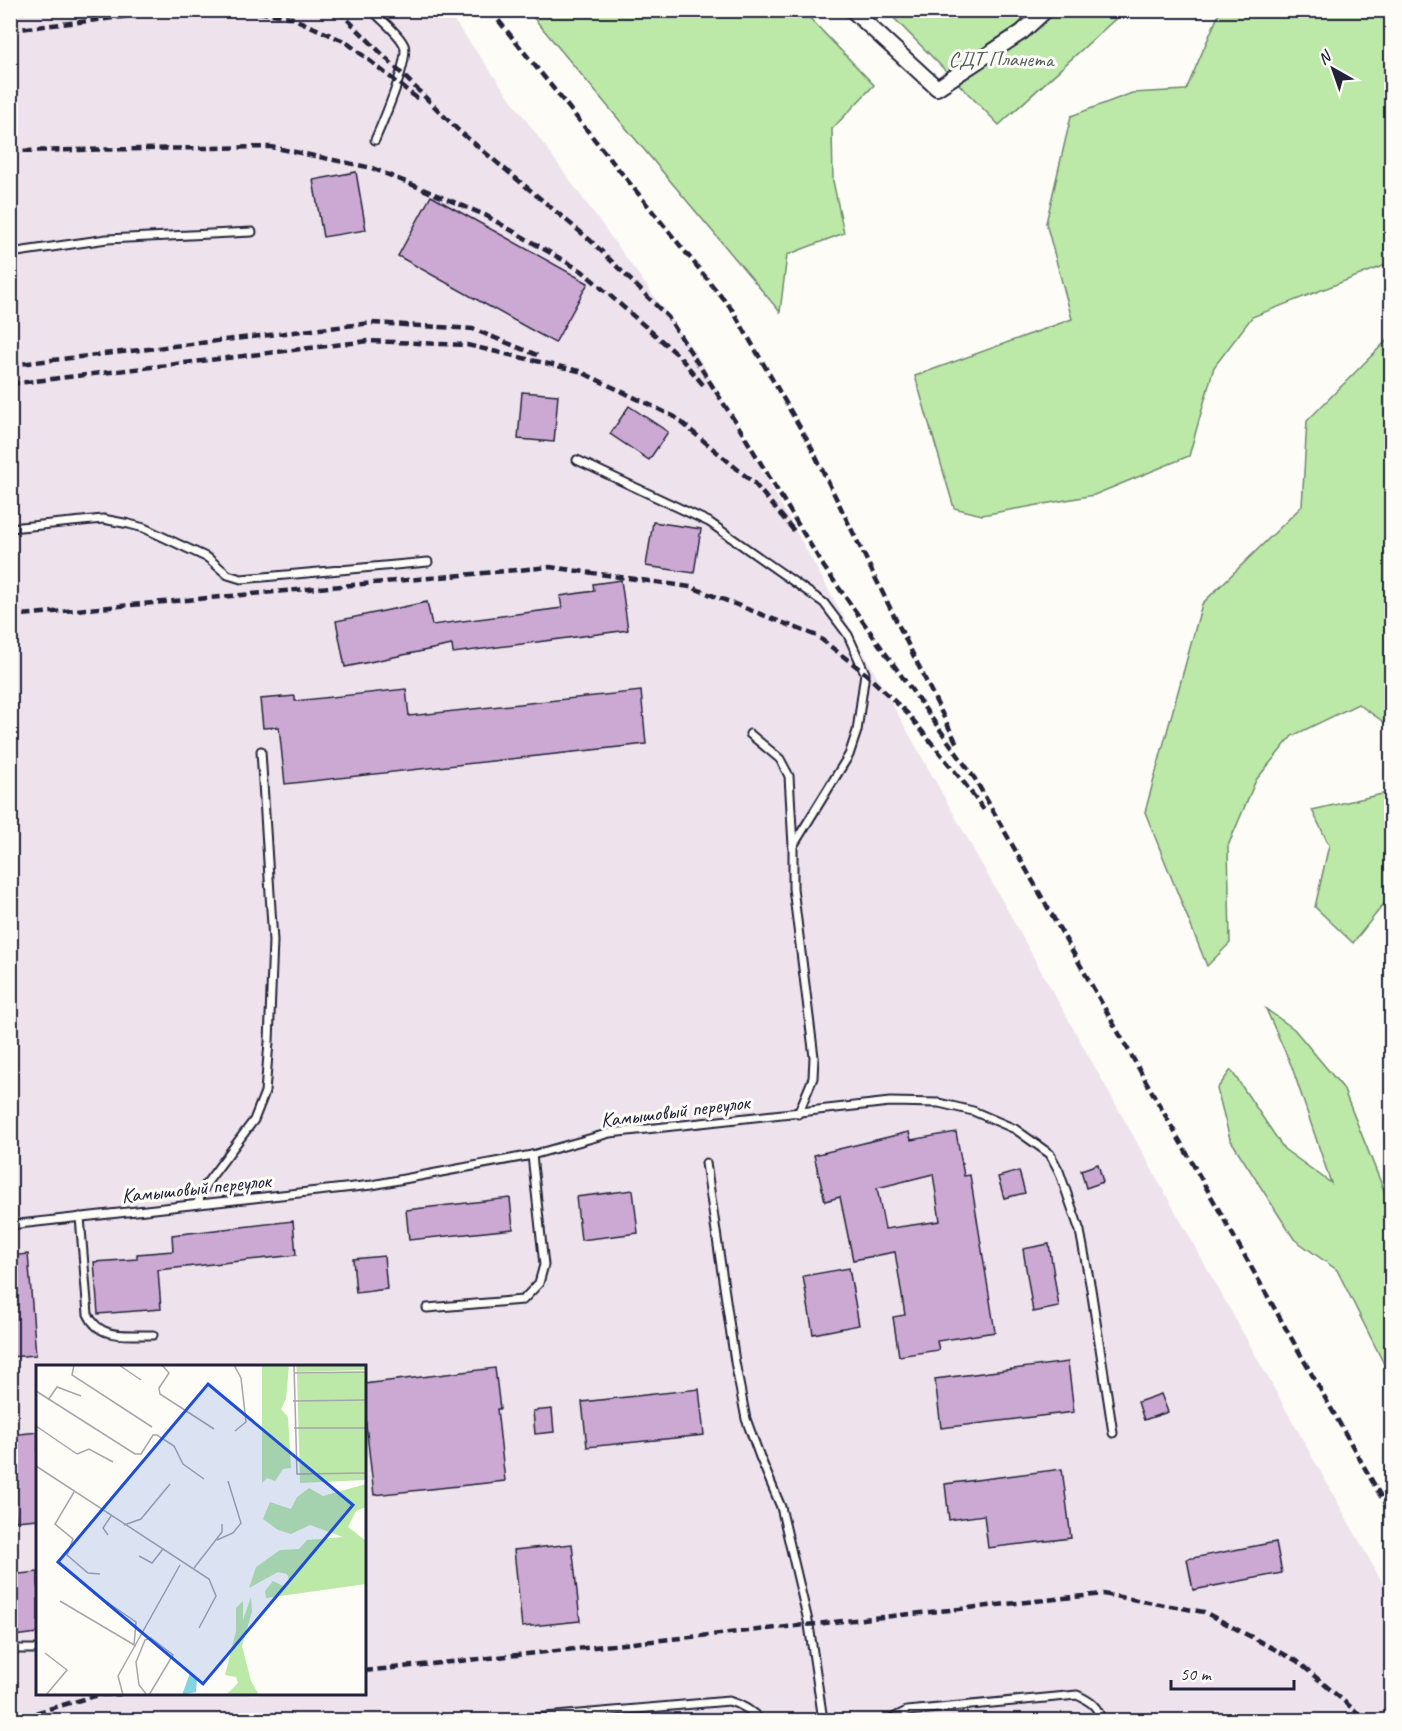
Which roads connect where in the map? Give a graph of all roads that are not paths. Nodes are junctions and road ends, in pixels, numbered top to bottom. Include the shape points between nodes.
1 (372, 10) edge
2 (852, 10) edge
3 (1046, 10) edge
4 (375, 140) dead end
5 (252, 232) dead end
6 (10, 253) edge
7 (577, 460) dead end
8 (10, 528) edge
9 (428, 562) dead end
10 (750, 734) dead end
11 (261, 751) dead end
12 (793, 846) junction
13 (798, 1114) junction
14 (532, 1155) junction
15 (706, 1163) dead end
16 (197, 1204) junction
17 (80, 1217) junction
18 (10, 1225) edge
19 (427, 1308) dead end
20 (153, 1335) dead end
21 (1113, 1433) dead end
22 (10, 1644) edge
23 (36, 1649) edge
24 (510, 1720) edge
25 (760, 1720) edge
26 (823, 1720) edge
27 (889, 1720) edge
28 (1101, 1720) edge

1 - 4 lane via 406,48
2 - 3 street via 937,88 1022,32
5 - 6 lane via 107,239
7 - 12 lane via 709,522 824,603 848,635 865,673 857,731 849,755
8 - 9 lane via 103,519 129,524 208,558 228,575 241,579
10 - 12 lane via 780,759 789,776
11 - 16 lane via 273,941 265,1092 254,1120 206,1184
12 - 13 lane via 793,888 814,1057 813,1078
13 - 14 lane, Камышовый переулок via 610,1133
13 - 21 lane, Камышовый переулок via 890,1102 939,1103 973,1111 1015,1129 1050,1154 1080,1231
14 - 16 lane, Камышовый переулок via 372,1185
14 - 19 lane via 544,1265 538,1283 523,1300
15 - 26 lane via 746,1419 781,1507 808,1625
16 - 17 lane, Камышовый переулок
17 - 18 lane, Камышовый переулок
17 - 20 lane via 87,1314 93,1325 105,1333
22 - 23 lane via 16,1649
24 - 25 lane via 729,1701 755,1713
27 - 28 lane via 907,1711 1077,1695 1089,1700

